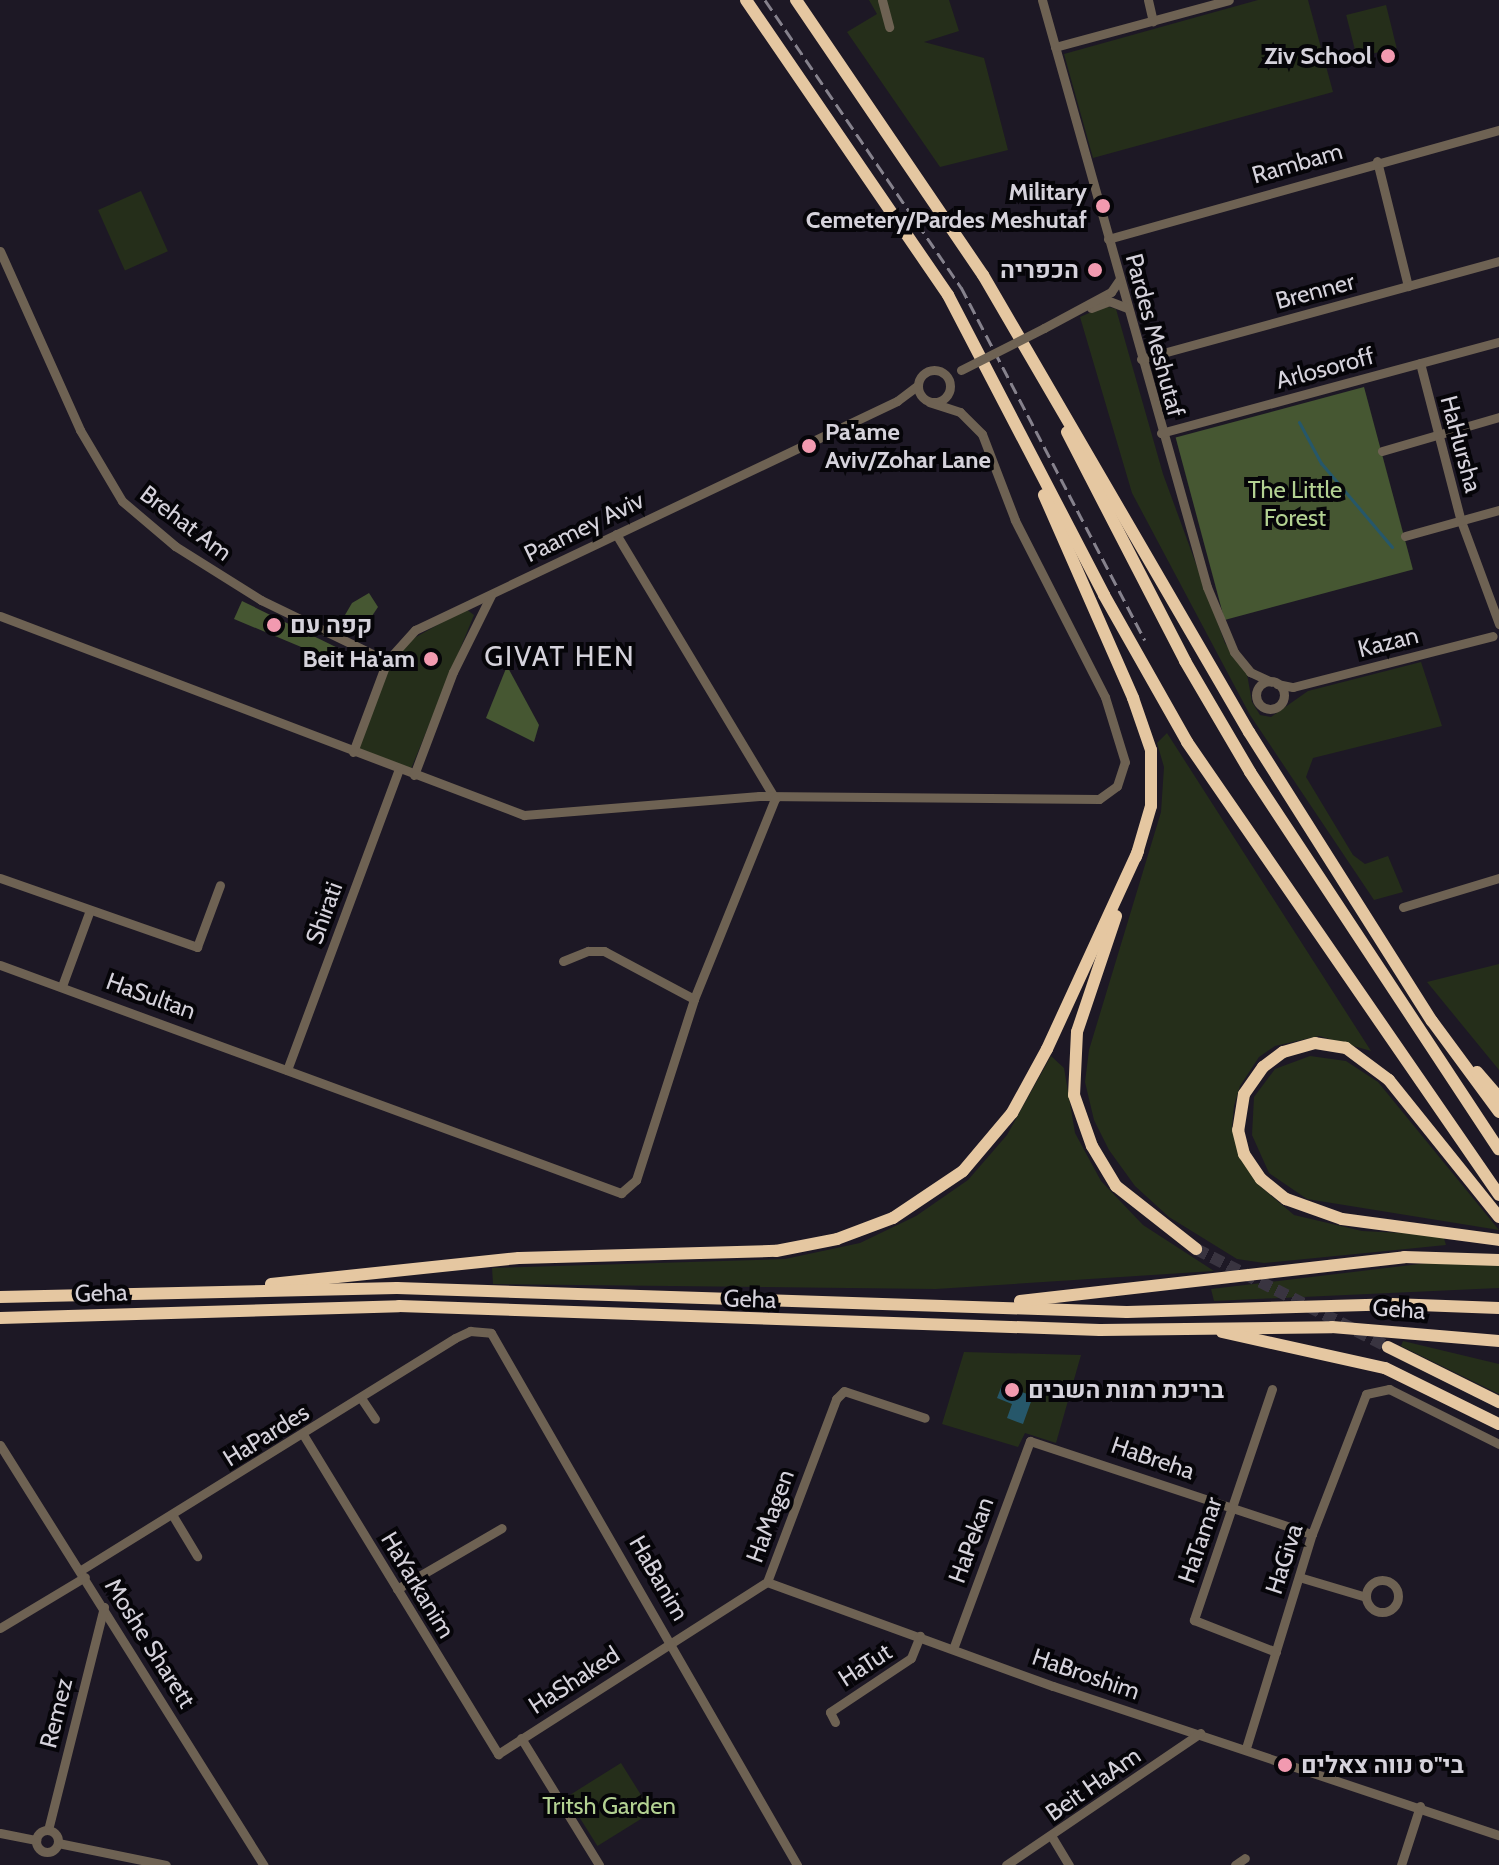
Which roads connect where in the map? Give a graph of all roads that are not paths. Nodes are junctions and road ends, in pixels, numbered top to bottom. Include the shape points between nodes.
1 (744, 0) edge
2 (797, 0) edge
3 (882, 0) edge
4 (1042, 0) edge
5 (1148, 0) edge
6 (1229, 0) edge
7 (1153, 21) junction
8 (889, 27) dead end
9 (1055, 47) junction
10 (1499, 130) edge
11 (1377, 161) junction
12 (1108, 239) junction
13 (0, 251) edge
14 (1499, 261) edge
15 (1119, 280) junction
16 (1408, 286) junction
17 (1127, 308) junction
18 (1009, 319) junction
19 (963, 321) junction
20 (1044, 328) junction
21 (1499, 342) edge
22 (1141, 359) junction
23 (1420, 363) junction
24 (961, 370) junction
25 (942, 373) junction
26 (918, 385) junction
27 (949, 388) junction
28 (927, 400) junction
29 (897, 401) junction
30 (960, 412) junction
31 (1499, 417) edge
32 (1161, 433) junction
33 (1435, 434) junction
34 (1382, 451) dead end
35 (1499, 510) edge
36 (1461, 521) junction
37 (616, 534) junction
38 (1405, 536) dead end
39 (491, 595) junction
40 (0, 616) edge
41 (1499, 624) edge
42 (1496, 639) edge
43 (387, 661) junction
44 (1250, 672) junction
45 (1274, 683) junction
46 (1293, 687) junction
47 (1257, 691) junction
48 (1283, 699) junction
49 (353, 752) junction
50 (399, 769) junction
51 (414, 775) junction
52 (775, 799) junction
53 (1138, 851) junction
54 (0, 878) edge
55 (1499, 878) edge
56 (220, 885) dead end
57 (1403, 907) dead end
58 (90, 910) junction
59 (563, 961) dead end
60 (0, 965) edge
61 (1400, 971) junction
62 (62, 986) junction
63 (694, 999) junction
64 (287, 1070) junction
65 (1499, 1097) edge
66 (1499, 1112) edge
67 (1499, 1149) edge
68 (1497, 1192) edge
69 (1499, 1217) edge
70 (1499, 1240) edge
71 (1196, 1249) tunnel mouth
72 (1499, 1260) edge
73 (183, 1293) junction
74 (0, 1297) edge
75 (921, 1305) junction
76 (1499, 1308) edge
77 (0, 1318) edge
78 (1211, 1329) junction
79 (470, 1331) joint
80 (1497, 1341) edge
81 (1388, 1347) tunnel mouth
82 (1272, 1389) dead end
83 (361, 1398) junction
84 (1499, 1402) edge
85 (925, 1418) dead end
86 (375, 1419) dead end
87 (1499, 1424) edge
88 (304, 1436) junction
89 (1026, 1444) joint
90 (1499, 1444) edge
91 (0, 1445) edge
92 (1232, 1507) junction
93 (173, 1516) junction
94 (502, 1528) dead end
95 (1312, 1534) junction
96 (197, 1556) dead end
97 (83, 1574) junction
98 (1299, 1577) junction
99 (767, 1582) junction
100 (397, 1589) junction
101 (1366, 1597) dead end
102 (104, 1607) junction
103 (0, 1628) edge
104 (920, 1636) junction
105 (672, 1639) junction
106 (953, 1649) junction
107 (1276, 1652) junction
108 (835, 1722) dead end
109 (1200, 1733) junction
110 (521, 1738) junction
111 (1246, 1748) junction
112 (498, 1754) joint
113 (1420, 1806) junction
114 (48, 1830) junction
115 (0, 1833) edge
116 (1499, 1835) edge
117 (1052, 1837) junction
118 (36, 1840) junction
119 (58, 1843) junction
120 (43, 1851) junction
121 (1245, 1858) dead end
122 (40, 1865) edge
123 (166, 1865) edge
124 (263, 1865) edge
125 (599, 1865) edge
126 (797, 1865) edge
127 (1006, 1865) edge
128 (1069, 1865) edge
129 (1235, 1865) edge
130 (1401, 1865) edge

1 - 19 highway
2 - 18 highway via 927,186
3 - 8 street
4 - 9 street, Pardes Meshutaf
5 - 7 street
6 - 7 street
7 - 9 street
9 - 12 street, Pardes Meshutaf
10 - 11 street, Rambam
11 - 12 street, Rambam
11 - 16 street
12 - 15 street, Pardes Meshutaf
13 - 43 street, Brehat Am via 80,430 122,501 175,546 261,600
14 - 16 street, Brenner
15 - 17 street, Pardes Meshutaf
15 - 20 street via 1111,292
16 - 22 street, Brenner
17 - 20 street via 1109,301
17 - 22 street, Pardes Meshutaf
18 - 61 highway via 1249,732
18 - 67 highway via 1219,719
19 - 53 highway via 1082,576 1144,727 1153,779
19 - 68 highway via 1104,595 1187,742
20 - 24 street, bridge
21 - 23 street, Arlosoroff
22 - 32 street, Pardes Meshutaf
23 - 32 street, Arlosoroff
23 - 33 street, HaHursha
24 - 25 street
24 - 27 street
25 - 26 street via 925,373
25 - 27 street
26 - 28 street
26 - 29 street, Paamey Aviv
27 - 28 street via 942,400
27 - 30 street
28 - 29 street, Paamey Aviv
28 - 30 street
29 - 37 street, Paamey Aviv
30 - 52 street via 982,434 1015,520 1105,697 1123,749 1122,776 1109,793 1086,803
31 - 33 street
32 - 44 street, Pardes Meshutaf via 1221,628
33 - 34 street
33 - 36 street, HaHursha
35 - 36 street
36 - 38 street
36 - 41 street, HaHursha
37 - 39 street, Paamey Aviv
37 - 52 street
39 - 43 street, Paamey Aviv via 415,630
39 - 51 street via 449,683
40 - 49 street
41 - 42 street
42 - 46 street, Kazan
43 - 49 street, Paamey Aviv
44 - 45 street
44 - 47 street, Pardes Meshutaf
45 - 46 street, Kazan
45 - 47 street
45 - 48 street
46 - 48 street
47 - 48 street via 1257,700 1266,708 1275,708
49 - 50 street
50 - 51 street
50 - 64 street, Shirati
51 - 52 street via 476,801 535,817 705,799
52 - 63 street
53 - 71 highway via 1077,1032 1074,1095 1092,1146 1116,1186
53 - 73 highway via 1012,1113 963,1171 893,1218 837,1239 776,1251 519,1258
54 - 58 street
55 - 57 street
56 - 58 street via 197,947
58 - 62 street
59 - 63 street via 604,951
60 - 62 street, HaSultan
61 - 65 highway
61 - 66 highway
62 - 64 street, HaSultan
63 - 64 street, HaSultan via 636,1180 621,1193
69 - 70 highway via 1389,1080 1346,1048 1326,1043 1294,1047 1263,1067 1244,1094 1238,1130 1244,1154 1261,1179 1297,1205 1342,1219
72 - 75 highway via 1404,1257 1052,1300
73 - 74 highway, Geha
73 - 75 highway, Geha via 410,1288
75 - 76 highway, Geha via 1127,1312 1392,1304
77 - 78 highway, Geha via 399,1306 769,1322
78 - 80 highway, Geha via 1332,1327
78 - 87 highway via 1385,1368
79 - 83 street, HaPardes
79 - 105 street, HaBanim via 491,1333 498,1341
81 - 84 highway
82 - 92 street, HaTamar
83 - 86 street
83 - 88 street, HaPardes
85 - 99 street, HaMagen via 844,1391 810,1464
88 - 93 street, HaPardes
88 - 100 street, HaYarkanim
89 - 92 street, HaBreha via 1036,1439
89 - 106 street, HaPekan
90 - 95 street, HaGiva via 1405,1396 1374,1389 1360,1402
91 - 97 street, Moshe Sharett
92 - 95 street, HaBreha
92 - 107 street, HaTamar via 1194,1620
93 - 96 street
93 - 97 street, HaPardes
94 - 100 street
95 - 98 street, HaGiva
97 - 102 street, Moshe Sharett
97 - 103 street, HaPardes
98 - 101 street
98 - 107 street, HaGiva
99 - 104 street, HaBroshim
99 - 105 street
100 - 112 street, HaYarkanim
102 - 114 street, Remez
102 - 124 street, Moshe Sharett
104 - 106 street, HaBroshim
104 - 108 street, HaTut via 911,1658 830,1712
105 - 110 street, HaShaked
105 - 126 street, HaBanim
106 - 109 street, HaBroshim
107 - 111 street, HaGiva
109 - 111 street, HaBroshim
109 - 117 street, Beit HaAm
110 - 112 street, HaShaked
110 - 125 street
111 - 113 street, HaBroshim
113 - 116 street, HaBroshim
113 - 130 street
114 - 118 street
114 - 119 street
115 - 118 street
117 - 127 street, Beit HaAm
117 - 128 street
118 - 120 street
119 - 120 street
119 - 123 street
120 - 122 street
121 - 129 street

